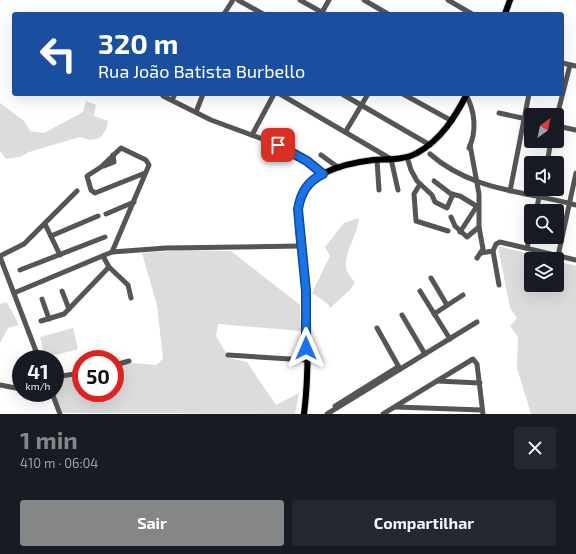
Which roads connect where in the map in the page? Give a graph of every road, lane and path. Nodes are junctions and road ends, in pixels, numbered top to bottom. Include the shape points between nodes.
1 (233, 0) edge
2 (238, 0) edge
3 (300, 0) edge
4 (329, 0) edge
5 (364, 0) edge
6 (448, 0) edge
7 (510, 0) edge
8 (225, 12) edge
9 (259, 12) edge
10 (320, 12) edge
11 (323, 12) edge
12 (385, 12) edge
13 (469, 12) edge
14 (506, 12) edge
15 (573, 66) edge
16 (564, 94) edge
17 (163, 96) dead end
18 (174, 96) edge
19 (202, 96) edge
20 (273, 96) edge
21 (284, 96) edge
22 (346, 96) edge
23 (367, 96) edge
24 (407, 96) edge
25 (465, 96) edge
26 (467, 96) edge
27 (530, 96) edge
28 (563, 96) edge
29 (172, 100) junction
30 (362, 105) junction
31 (527, 108) edge
32 (560, 108) edge
33 (196, 112) junction
34 (499, 113) dead end
35 (524, 119) joint
36 (452, 121) junction
37 (564, 127) edge
38 (576, 130) edge
39 (346, 131) junction
40 (252, 135) junction
41 (430, 145) junction
42 (430, 154) dead end
43 (321, 155) dead end
44 (407, 157) junction
45 (392, 159) junction
46 (377, 160) junction
47 (339, 168) junction
48 (145, 173) junction
49 (576, 173) edge
50 (323, 174) junction
51 (434, 181) dead end
52 (477, 183) junction
53 (420, 184) junction
54 (379, 190) dead end
55 (398, 190) dead end
56 (77, 191) dead end
57 (510, 191) junction
58 (524, 193) edge
59 (453, 194) junction
60 (539, 196) joint
61 (134, 202) junction
62 (570, 203) junction
63 (537, 204) edge
64 (576, 205) edge
65 (477, 206) junction
66 (106, 214) dead end
67 (98, 216) dead end
68 (451, 217) dead end
69 (45, 224) junction
70 (479, 226) junction
71 (448, 231) dead end
72 (460, 232) junction
73 (51, 236) junction
74 (105, 237) dead end
75 (528, 244) edge
76 (301, 246) junction
77 (527, 248) junction
78 (494, 251) junction
79 (112, 252) junction
80 (542, 252) edge
81 (559, 252) edge
82 (481, 253) junction
83 (60, 255) junction
84 (0, 256) edge
85 (103, 256) junction
86 (564, 257) edge
87 (477, 258) dead end
88 (576, 260) edge
89 (109, 267) junction
90 (20, 270) dead end
91 (431, 278) dead end
92 (499, 285) dead end
93 (62, 291) dead end
94 (420, 291) dead end
95 (14, 293) junction
96 (463, 295) dead end
97 (130, 298) dead end
98 (42, 299) dead end
99 (447, 305) junction
100 (69, 309) junction
101 (434, 314) junction
102 (402, 315) dead end
103 (49, 319) junction
104 (41, 321) dead end
105 (478, 322) dead end
106 (377, 328) dead end
107 (450, 339) junction
108 (36, 350) edge
109 (425, 354) junction
110 (228, 355) dead end
111 (306, 360) junction
112 (129, 361) dead end
113 (124, 362) edge
114 (400, 367) junction
115 (436, 381) junction
116 (480, 383) junction
117 (0, 386) edge
118 (12, 388) edge
119 (55, 402) edge
120 (395, 407) junction
121 (482, 412) edge
122 (60, 414) edge
123 (304, 414) edge
124 (325, 414) edge
125 (383, 414) edge

1 - 8 street
2 - 9 street
3 - 10 street
4 - 11 street
5 - 12 street
6 - 13 street
7 - 14 main road
15 - 16 street
17 - 29 street
18 - 29 street
19 - 33 street
20 - 40 street
21 - 39 street
22 - 30 street
23 - 30 street
24 - 36 street
25 - 36 main road
26 - 52 street via 475,126 470,146
27 - 31 street
28 - 32 street
29 - 33 street
30 - 39 street
30 - 41 street
33 - 40 street
34 - 35 street
35 - 57 street
36 - 41 main road
37 - 38 street
39 - 45 street
40 - 50 street via 278,145 307,161
41 - 44 main road
42 - 52 street via 443,165
43 - 47 street
44 - 45 main road
44 - 53 street via 411,170
45 - 46 main road
45 - 55 street
46 - 47 main road
46 - 54 street
47 - 50 main road
48 - 48 street via 149,165 146,160 120,149 87,176 94,193
48 - 61 street
49 - 62 street
50 - 76 main road via 315,178 300,197 298,209
51 - 59 street
52 - 57 street
52 - 65 street
53 - 59 street via 432,195 435,202 444,208 447,208
53 - 71 street via 414,194 416,221
56 - 69 street
57 - 58 street
59 - 65 street
60 - 62 street
60 - 63 street
61 - 66 street
61 - 79 street
62 - 64 street
62 - 81 street
65 - 70 street
65 - 72 street
67 - 73 street
68 - 72 street
69 - 73 street
69 - 84 street via 21,246
70 - 72 street via 467,237
70 - 82 street via 483,248
73 - 83 street
74 - 83 street
75 - 77 street
76 - 79 street via 166,248
76 - 111 main road via 306,291
77 - 78 street via 500,242 496,244
77 - 80 street
78 - 82 street
78 - 92 street
79 - 85 street
82 - 87 street
83 - 90 street
84 - 95 street
85 - 89 street
85 - 95 street
86 - 88 street
89 - 97 street via 128,285
89 - 100 street
91 - 99 street
93 - 100 street
94 - 101 street
95 - 108 street
96 - 99 street
98 - 103 street
99 - 101 street
100 - 103 street via 64,314
101 - 107 street
102 - 109 street
103 - 104 street
105 - 107 street
106 - 114 street
107 - 109 street
109 - 114 street
110 - 111 street
111 - 123 main road via 307,391
112 - 113 street
114 - 124 street
115 - 116 street
115 - 116 street via 473,359 477,363
115 - 120 street
116 - 121 street
117 - 118 street
119 - 122 street
120 - 121 street
120 - 125 street

